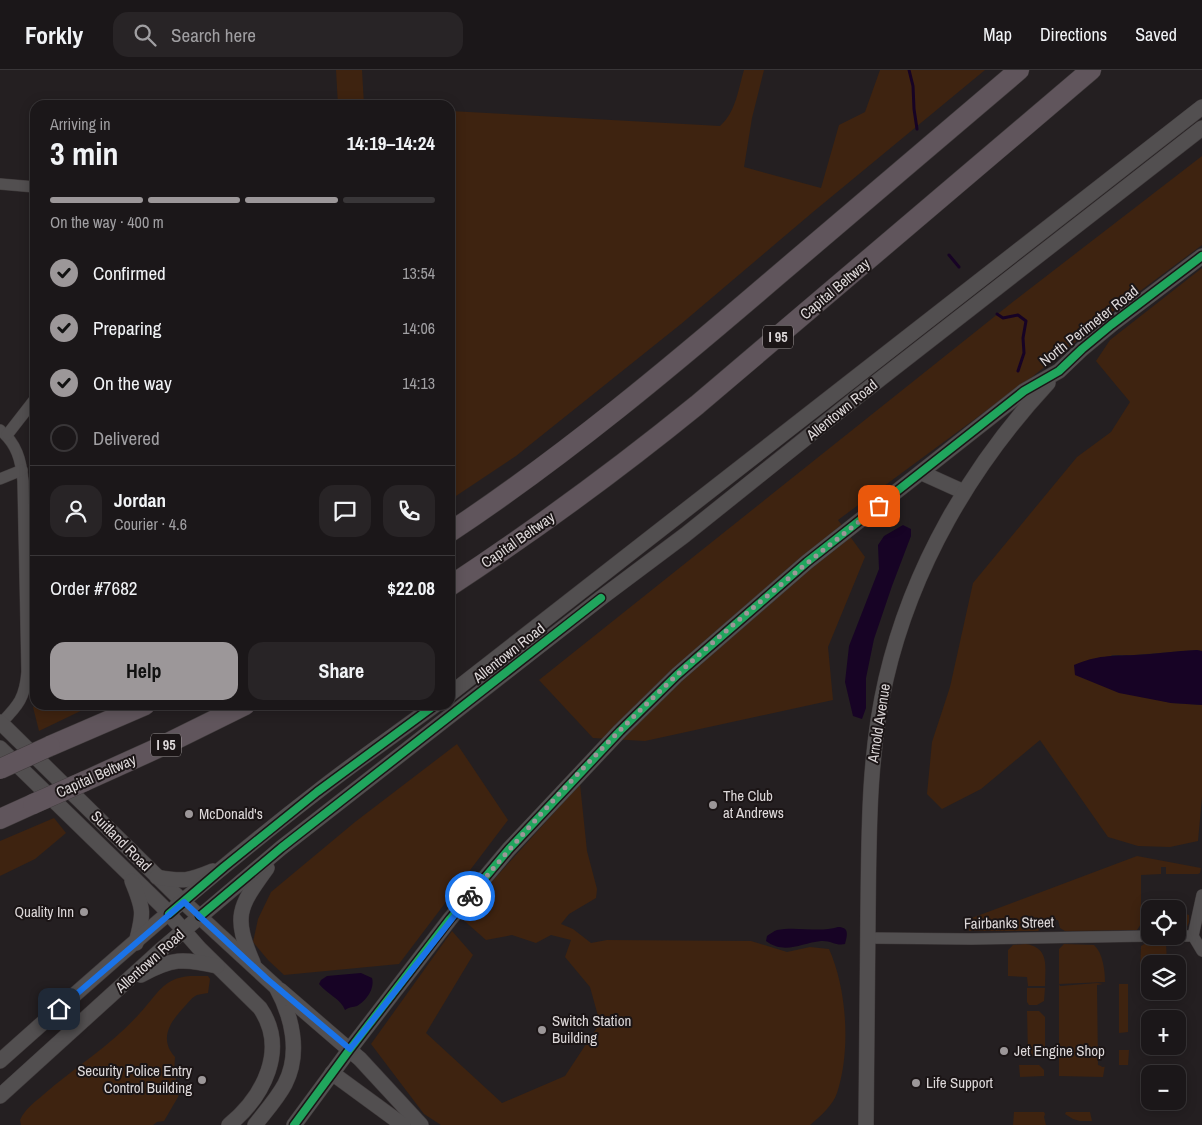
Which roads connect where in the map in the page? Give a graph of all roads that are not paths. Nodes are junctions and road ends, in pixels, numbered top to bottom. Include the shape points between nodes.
1 (1019, 70) edge
2 (1091, 70) edge
3 (1202, 107) edge
4 (1202, 128) edge
5 (0, 184) edge
6 (30, 187) edge
7 (1202, 256) edge
8 (1059, 371) junction
9 (851, 381) junction
10 (861, 394) junction
11 (30, 404) edge
12 (3, 433) edge
13 (22, 470) junction
14 (922, 473) junction
15 (0, 479) edge
16 (964, 492) junction
17 (455, 529) edge
18 (455, 583) edge
19 (455, 690) edge
20 (455, 704) edge
21 (133, 710) edge
22 (235, 710) edge
23 (428, 710) edge
24 (448, 710) edge
25 (0, 722) edge
26 (0, 748) edge
27 (0, 769) edge
28 (0, 818) edge
29 (281, 848) junction
30 (224, 867) junction
31 (130, 875) junction
32 (157, 877) junction
33 (1202, 895) edge
34 (184, 902) junction
35 (169, 914) junction
36 (200, 916) junction
37 (184, 931) junction
38 (1141, 936) edge
39 (1186, 936) edge
40 (1193, 936) junction
41 (868, 938) junction
42 (136, 943) junction
43 (1202, 951) edge
44 (218, 966) junction
45 (256, 969) junction
46 (122, 985) junction
47 (276, 987) junction
48 (350, 1049) junction
49 (0, 1061) edge
50 (332, 1073) junction
51 (0, 1096) edge
52 (229, 1125) edge
53 (255, 1125) edge
54 (294, 1125) edge
55 (403, 1125) edge
56 (421, 1125) edge
57 (866, 1125) edge

1 - 17 highway via 614,413
2 - 18 highway, Capital Beltway / I 95 via 690,411 568,505
3 - 9 main road, Allentown Road
4 - 10 main road, Allentown Road
5 - 6 street
7 - 8 main road, North Perimeter Road via 1111,325
8 - 14 main road, North Perimeter Road via 1024,391
8 - 16 main road, Arnold Avenue via 1015,420
9 - 10 main road
9 - 19 main road, Allentown Road
10 - 20 main road, Allentown Road via 685,535
11 - 12 street
12 - 13 street via 18,452
13 - 15 street
13 - 25 street via 26,683 20,702
14 - 16 main road
14 - 48 main road, North Perimeter Road via 800,568 683,669 620,730 450,919
16 - 41 main road, Arnold Avenue via 942,530 915,590 886,678 870,794
21 - 27 highway, bridge
22 - 28 highway, Capital Beltway / I 95, bridge via 85,782
23 - 30 main road, Allentown Road via 317,792
24 - 29 main road, Allentown Road
25 - 32 main road, Suitland Road
26 - 31 main road, Suitland Road
29 - 36 main road, Allentown Road
29 - 45 main road via 252,889 242,911 241,932
30 - 32 main road via 188,880
30 - 34 main road, Allentown Road
31 - 35 main road, Suitland Road
31 - 42 main road via 143,913
32 - 34 main road, Suitland Road
33 - 40 street
34 - 35 main road, Allentown Road
34 - 36 main road, Suitland Road
35 - 37 main road, Suitland Road
35 - 42 main road, Allentown Road
36 - 37 main road, Allentown Road
36 - 45 main road, Suitland Road
37 - 44 main road, Suitland Road
37 - 46 main road, Allentown Road
38 - 41 street, Fairbanks Street
39 - 40 street
40 - 43 street
41 - 57 main road, Arnold Avenue
42 - 49 main road, Allentown Road
44 - 46 main road via 175,961
44 - 52 main road, Suitland Road via 260,1008 269,1025 273,1056 260,1090
45 - 47 main road, Suitland Road
46 - 51 main road, Allentown Road
47 - 48 main road, Suitland Road
47 - 53 main road via 292,1028 293,1059 284,1086
48 - 50 main road, North Perimeter Road
48 - 56 main road, Suitland Road
50 - 54 main road, North Perimeter Road
50 - 55 main road

